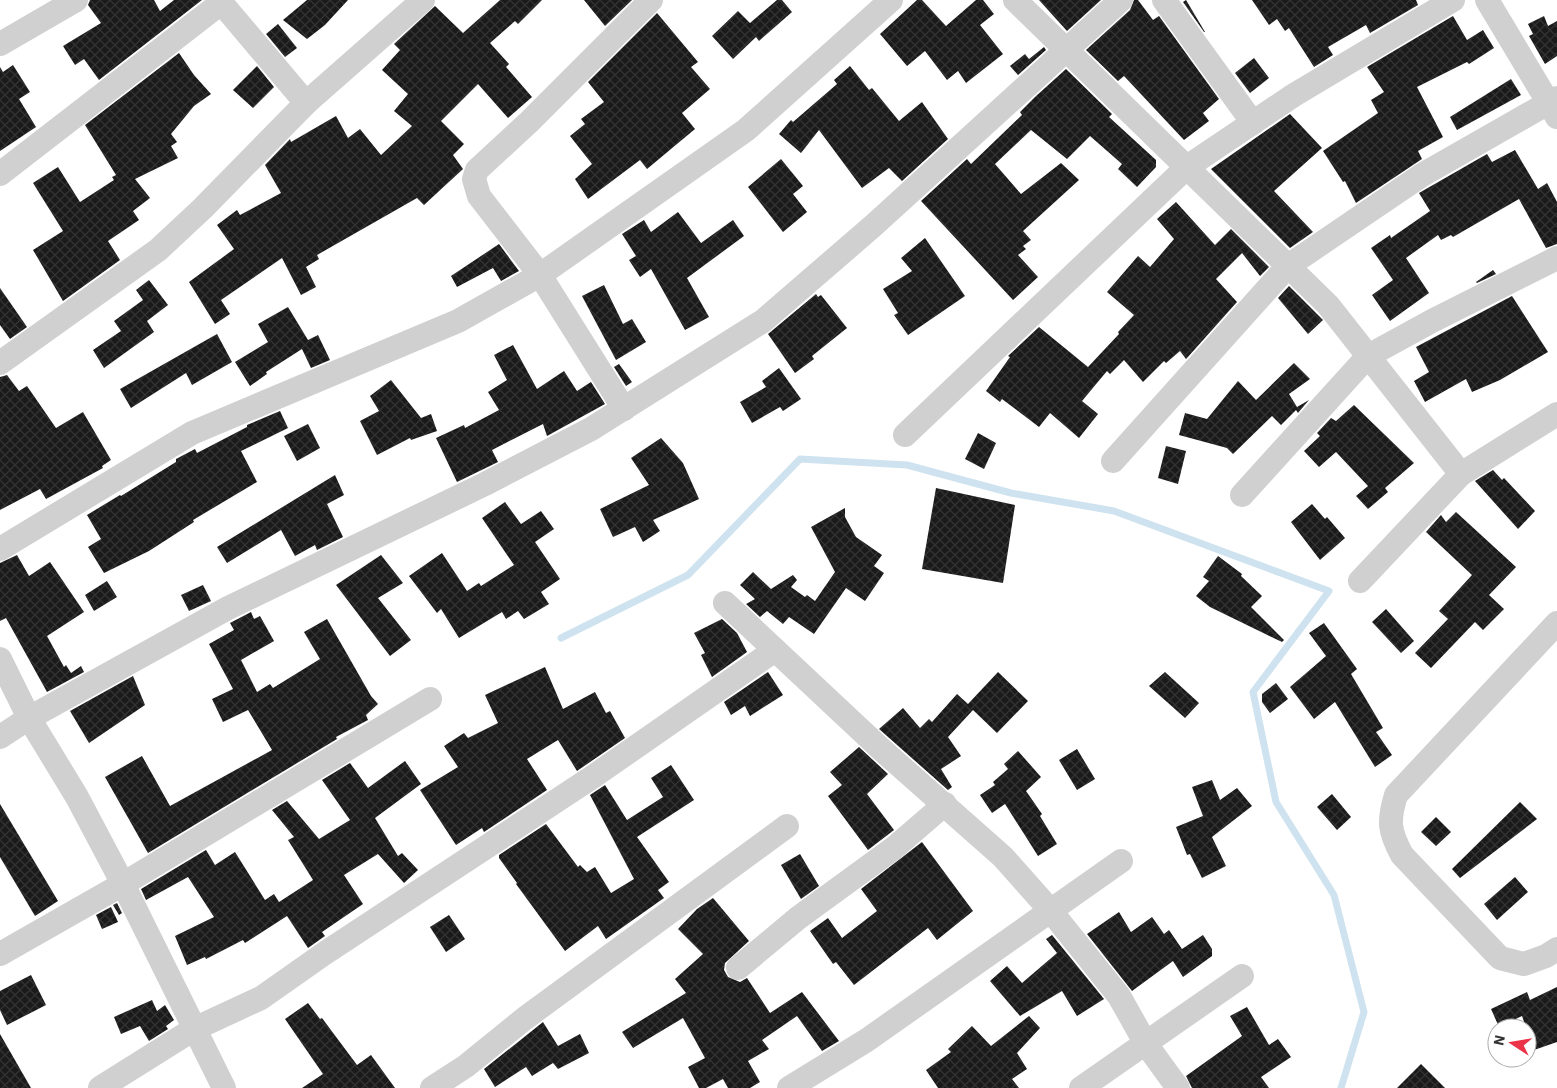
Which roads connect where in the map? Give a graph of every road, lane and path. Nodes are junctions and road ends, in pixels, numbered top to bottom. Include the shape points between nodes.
1 (76, 0) edge
2 (423, 0) edge
3 (651, 0) edge
4 (891, 0) edge
5 (1015, 0) edge
6 (1121, 0) edge
7 (1164, 0) edge
8 (1453, 0) edge
9 (1487, 0) edge
10 (220, 2) edge
11 (0, 44) edge
12 (1067, 49) junction
13 (306, 103) junction
14 (1554, 106) edge
15 (1253, 123) junction
16 (1187, 167) junction
17 (0, 174) edge
18 (1557, 258) edge
19 (1288, 266) junction
20 (540, 275) junction
21 (1368, 356) junction
22 (0, 363) edge
23 (624, 409) junction
24 (1557, 414) edge
25 (905, 435) dead end
26 (1113, 462) dead end
27 (1461, 474) junction
28 (1242, 495) dead end
29 (0, 549) edge
30 (1360, 581) dead end
31 (725, 603) dead end
32 (1557, 623) edge
33 (775, 650) junction
34 (0, 659) edge
35 (430, 699) dead end
36 (29, 718) junction
37 (0, 737) edge
38 (944, 804) junction
39 (787, 826) dead end
40 (1121, 861) dead end
41 (123, 884) junction
42 (1050, 910) junction
43 (1557, 949) edge
44 (0, 954) edge
45 (738, 968) dead end
46 (1242, 976) dead end
47 (194, 1029) junction
48 (1146, 1044) junction
49 (100, 1088) edge
50 (224, 1088) edge
51 (432, 1088) edge
52 (789, 1088) edge
53 (1081, 1088) edge
54 (1178, 1088) edge

1 - 11 street
2 - 13 street
3 - 20 street via 477,170 474,179 479,196
4 - 20 street via 746,130
5 - 12 street
6 - 12 street
7 - 15 street
8 - 15 street
9 - 14 street
10 - 13 street
10 - 17 street
12 - 16 street
12 - 23 street via 763,321
13 - 22 street via 204,208 158,250
14 - 19 street via 1422,175
15 - 16 street
16 - 19 street
16 - 25 street
18 - 21 street
19 - 21 street via 1328,305
19 - 26 street
20 - 23 street
20 - 29 street via 458,321 192,433
21 - 27 street
21 - 28 street
23 - 36 street via 485,484 228,608
24 - 27 street
27 - 30 street
31 - 33 street
32 - 43 street via 1396,794 1390,815 1391,835 1402,855 1500,958 1524,964
33 - 38 street
33 - 47 street via 594,776 261,998
34 - 36 street
35 - 41 street
36 - 37 street
36 - 41 street
38 - 42 street via 1003,857
38 - 45 street via 894,848 798,918
39 - 51 street
40 - 42 street
41 - 44 street
41 - 47 street
42 - 48 street via 1119,996
42 - 52 street via 868,1040
46 - 48 street
47 - 49 street
47 - 50 street
48 - 53 street
48 - 54 street

